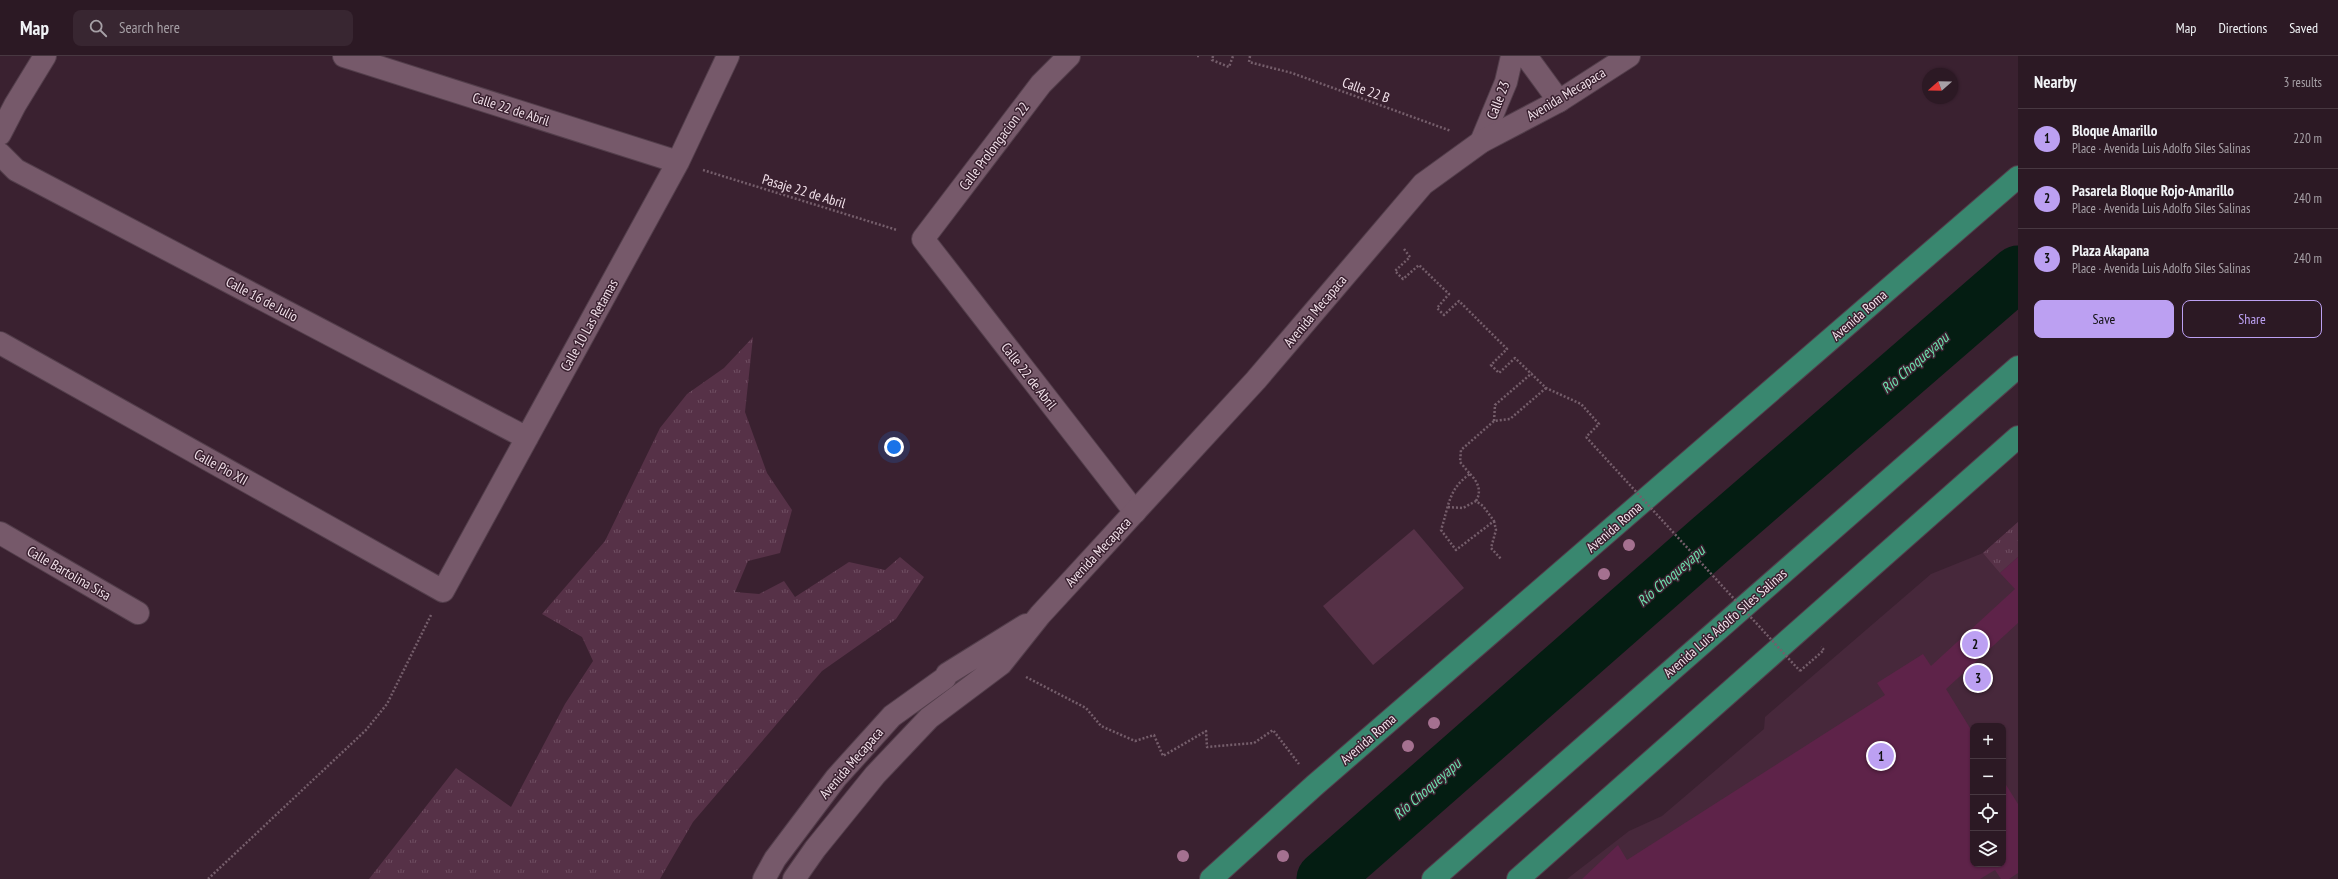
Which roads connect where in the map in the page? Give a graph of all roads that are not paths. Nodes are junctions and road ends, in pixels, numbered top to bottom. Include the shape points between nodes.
1 (45, 56) edge
2 (344, 56) edge
3 (728, 56) edge
4 (1069, 56) edge
5 (1512, 56) edge
6 (1526, 56) edge
7 (1629, 56) edge
8 (1559, 101) junction
9 (0, 134) edge
10 (1480, 142) junction
11 (0, 154) edge
12 (678, 162) junction
13 (2018, 177) edge
14 (923, 239) joint
15 (0, 343) edge
16 (2018, 367) edge
17 (2018, 437) edge
18 (527, 438) junction
19 (1135, 512) junction
20 (0, 533) edge
21 (443, 591) joint
22 (138, 614) dead end
23 (1040, 615) junction
24 (764, 879) edge
25 (794, 879) edge
26 (1212, 879) edge
27 (1433, 879) edge
28 (1518, 879) edge

1 - 9 street
2 - 12 street, Calle 22 de Abril
3 - 12 street, Calle 10 Las Retamas
4 - 14 street, Calle Prolongacion 22 via 1041,84
5 - 10 street, Calle 23 via 1506,82
6 - 8 street
7 - 8 street, Avenida Mecapaca
8 - 10 street, Avenida Mecapaca
10 - 19 street, Avenida Mecapaca via 1423,184 1256,380
11 - 18 street, Calle 16 de Julio via 16,170
12 - 18 street, Calle 10 Las Retamas
13 - 26 main road, Avenida Roma via 1315,785
14 - 19 street, Calle 22 de Abril
15 - 21 street, Calle Pio XII
16 - 27 main road, Avenida Luis Adolfo Siles Salinas
17 - 28 main road
18 - 21 street, Calle 10 Las Retamas
19 - 23 street, Avenida Mecapaca
20 - 22 street, Calle Bartolina Sisa
23 - 24 street, Avenida Mecapaca via 947,674 892,716 836,778 775,859
23 - 25 street, Avenida Mecapaca via 1001,664 929,718 875,775

